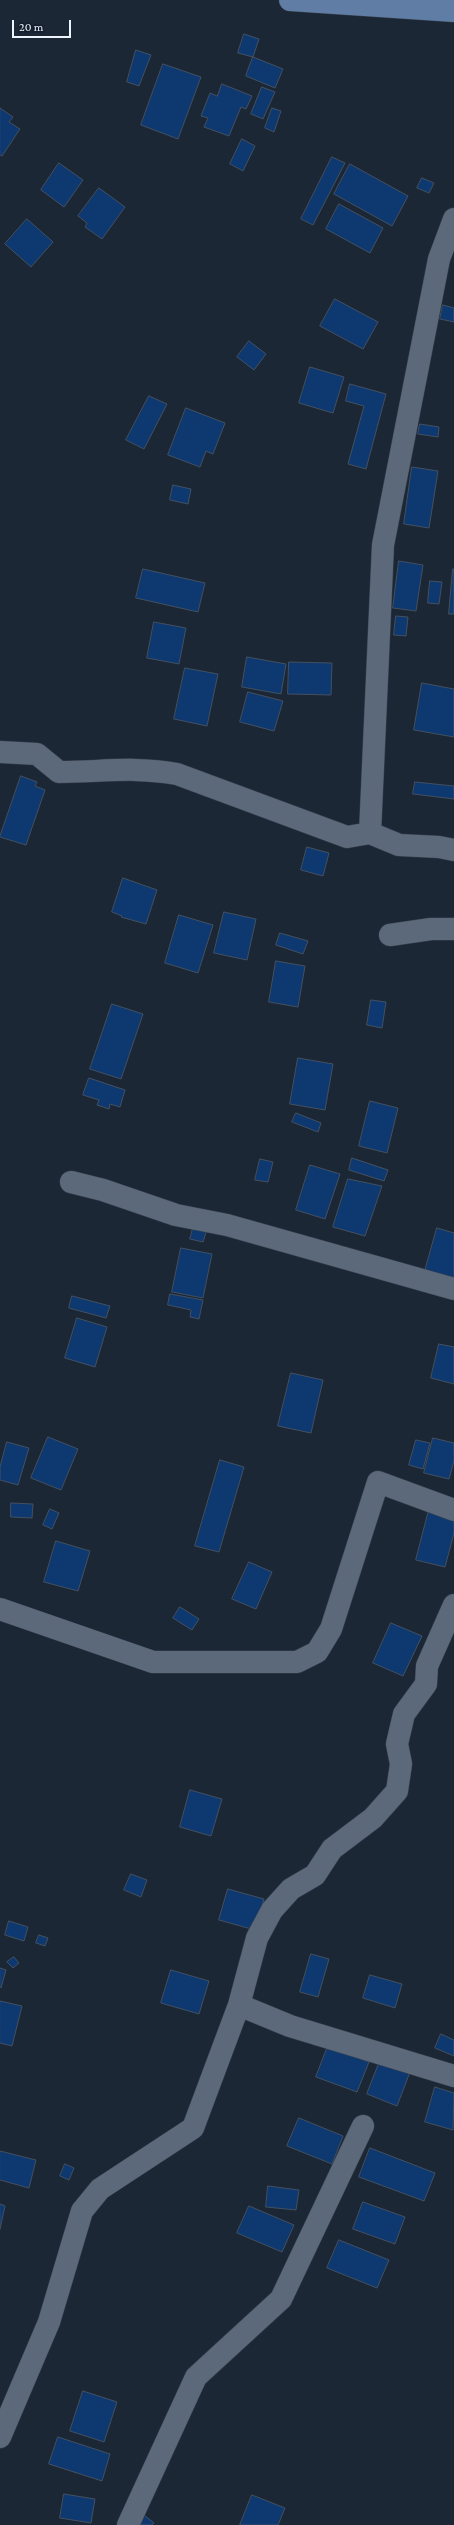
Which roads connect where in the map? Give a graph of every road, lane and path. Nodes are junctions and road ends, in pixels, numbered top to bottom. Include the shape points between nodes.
1 (290, 0) edge
2 (454, 10) edge
3 (454, 218) edge
4 (446, 261) edge
5 (0, 752) edge
6 (370, 832) junction
7 (454, 850) edge
8 (454, 929) edge
9 (390, 936) dead end
10 (71, 1182) dead end
11 (454, 1289) edge
12 (454, 1510) edge
13 (454, 1605) edge
14 (0, 1609) edge
15 (239, 2005) junction
16 (454, 2076) edge
17 (364, 2126) dead end
18 (0, 2437) edge
19 (128, 2525) edge

1 - 2 main road
3 - 4 street
4 - 6 street via 383,545
5 - 6 street via 37,754 59,772 124,768 177,774 347,836
6 - 7 street via 399,845
8 - 9 street via 431,929
10 - 11 street via 176,1215 227,1225
12 - 14 street via 378,1482 331,1630 317,1652 297,1662 153,1662
13 - 15 street via 427,1666 426,1684 404,1714 397,1744 401,1764 397,1791 373,1818 332,1849 315,1875 291,1889 272,1910 256,1938
15 - 16 street via 290,2026
15 - 18 street via 193,2128 100,2188 82,2211 49,2322
17 - 19 street via 281,2299 196,2377

